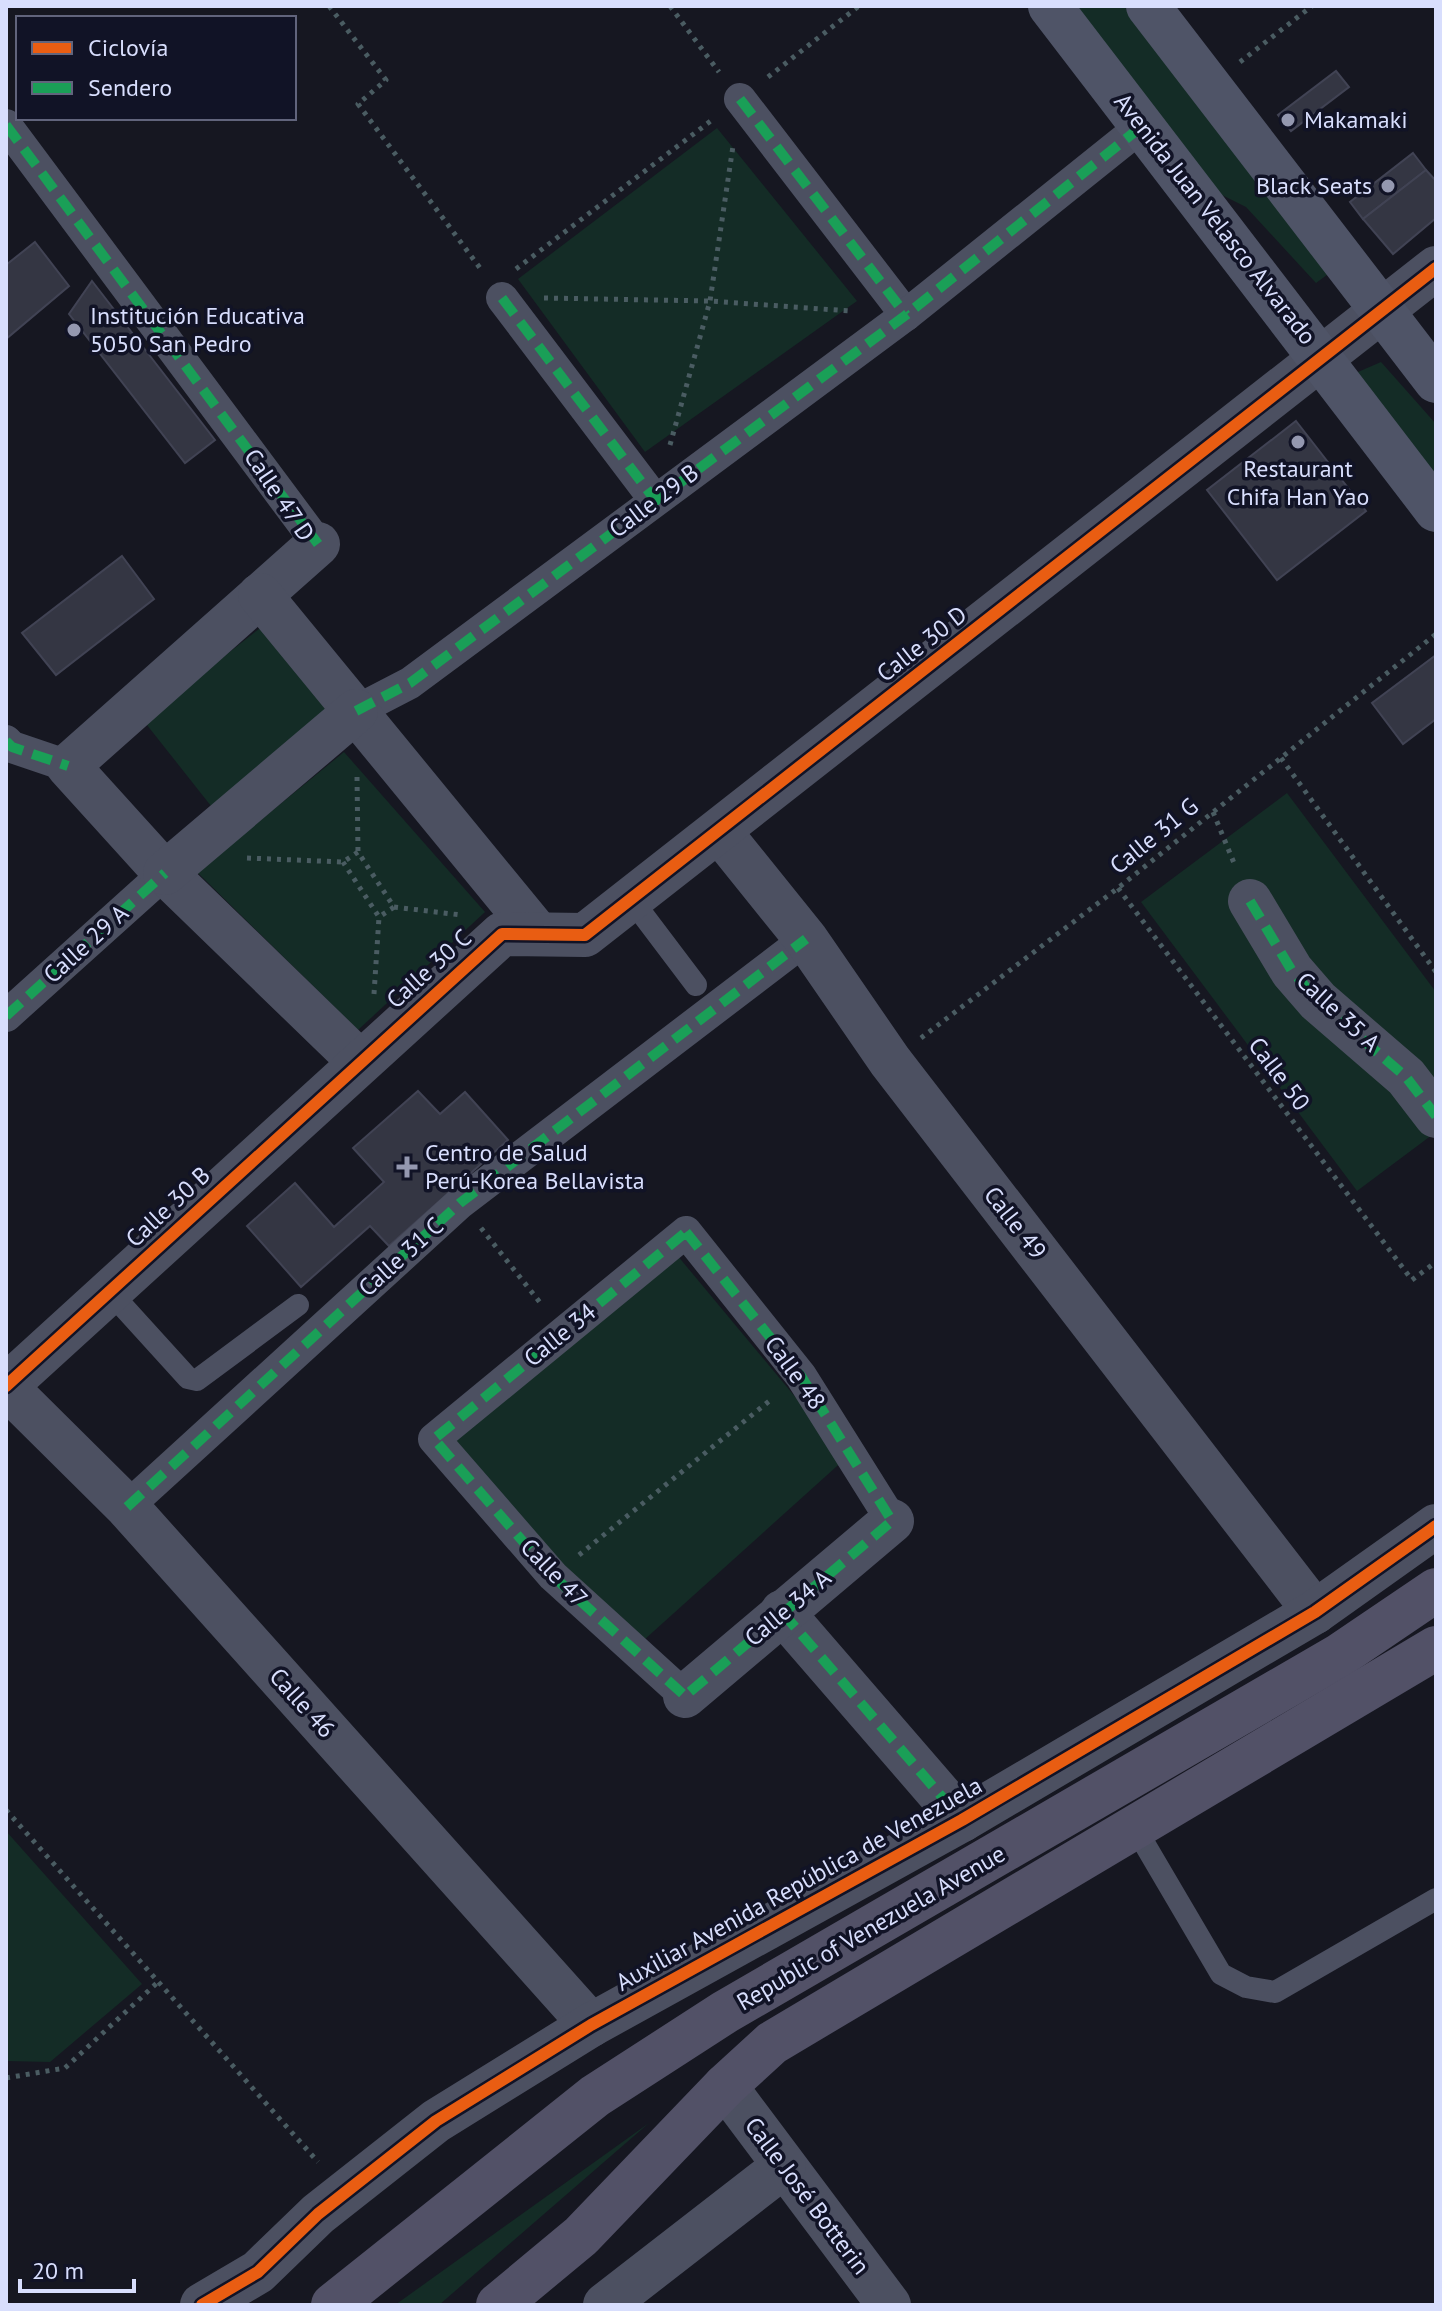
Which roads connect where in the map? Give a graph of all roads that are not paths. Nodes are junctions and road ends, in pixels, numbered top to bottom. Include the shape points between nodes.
1 (1050, 6) edge
2 (1148, 6) edge
3 (740, 99) road end
4 (6, 125) edge
5 (1142, 126) junction
6 (1436, 268) edge
7 (497, 292) road end
8 (1381, 310) junction
9 (906, 315) junction
10 (1321, 357) junction
11 (1436, 381) edge
12 (655, 500) junction
13 (1436, 510) edge
14 (318, 544) joint
15 (260, 595) junction
16 (356, 711) junction
17 (6, 741) edge
18 (68, 766) junction
19 (719, 831) junction
20 (165, 873) junction
21 (631, 899) junction
22 (1250, 901) road end
23 (520, 934) junction
24 (806, 939) junction
25 (696, 985) dead end
26 (6, 1016) edge
27 (365, 1056) junction
28 (1436, 1116) edge
29 (686, 1232) joint
30 (109, 1291) junction
31 (298, 1305) dead end
32 (6, 1386) edge
33 (434, 1439) joint
34 (127, 1507) junction
35 (892, 1521) joint
36 (1436, 1526) edge
37 (1436, 1590) edge
38 (782, 1612) junction
39 (1315, 1612) junction
40 (1436, 1648) edge
41 (685, 1696) joint
42 (962, 1820) junction
43 (1134, 1826) junction
44 (1436, 1899) edge
45 (591, 2025) junction
46 (725, 2086) junction
47 (784, 2166) junction
48 (202, 2305) edge
49 (333, 2305) edge
50 (498, 2305) edge
51 (605, 2305) edge
52 (889, 2305) edge

1 - 5 main road, Avenida Juan Velasco Alvarado
2 - 8 main road
3 - 9 street
4 - 14 street, Calle 47 D
5 - 9 street, Calle 29 B
5 - 10 main road, Avenida Juan Velasco Alvarado
6 - 8 street, Calle 30 D
7 - 12 street
8 - 10 street, Calle 30 D
8 - 11 main road
9 - 12 street, Calle 29 B
10 - 13 main road, Avenida Juan Velasco Alvarado
10 - 19 street, Calle 30 D
12 - 16 street, Calle 29 B via 410,683
14 - 15 street, Calle 47 D
15 - 16 street
15 - 18 street, Calle 47 D
16 - 20 street, Calle 29 B
16 - 23 street
17 - 18 street
18 - 20 street
19 - 21 street, Calle 30 D
19 - 24 street, Calle 49
20 - 26 street, Calle 29 A
20 - 27 street
21 - 23 street, Calle 30 D via 585,935
21 - 25 lane
22 - 28 street, Calle 35 A via 1318,1001 1406,1077
23 - 27 street, Calle 30 C
24 - 34 street, Calle 31 C via 460,1203
24 - 39 street, Calle 49 via 890,1061
27 - 30 street, Calle 30 B
29 - 33 street, Calle 34
29 - 35 street, Calle 48 via 801,1376
30 - 31 lane via 188,1378 197,1380
30 - 32 street, Calle 30 B
32 - 34 street, Calle 46
33 - 41 street, Calle 47 via 553,1576
34 - 45 street, Calle 46
35 - 38 street, Calle 34 A
36 - 39 street, Auxiliar Avenida República de Venezuela
37 - 49 main road, Republic of Venezuela Avenue via 1340,1655 725,2012 595,2096
38 - 41 street, Calle 34 A
38 - 42 street
39 - 42 street, Auxiliar Avenida República de Venezuela
40 - 43 main road, Republic of Venezuela Avenue
42 - 45 street, Auxiliar Avenida República de Venezuela
43 - 44 lane via 1221,1974 1246,1987 1275,1992
43 - 46 main road, Republic of Venezuela Avenue via 810,2018 772,2043
45 - 48 street, Auxiliar Avenida República de Venezuela via 436,2121 258,2272
46 - 47 street, Calle José Botterin
46 - 50 main road, Republic of Venezuela Avenue via 614,2205
47 - 51 street
47 - 52 street, Calle José Botterin

